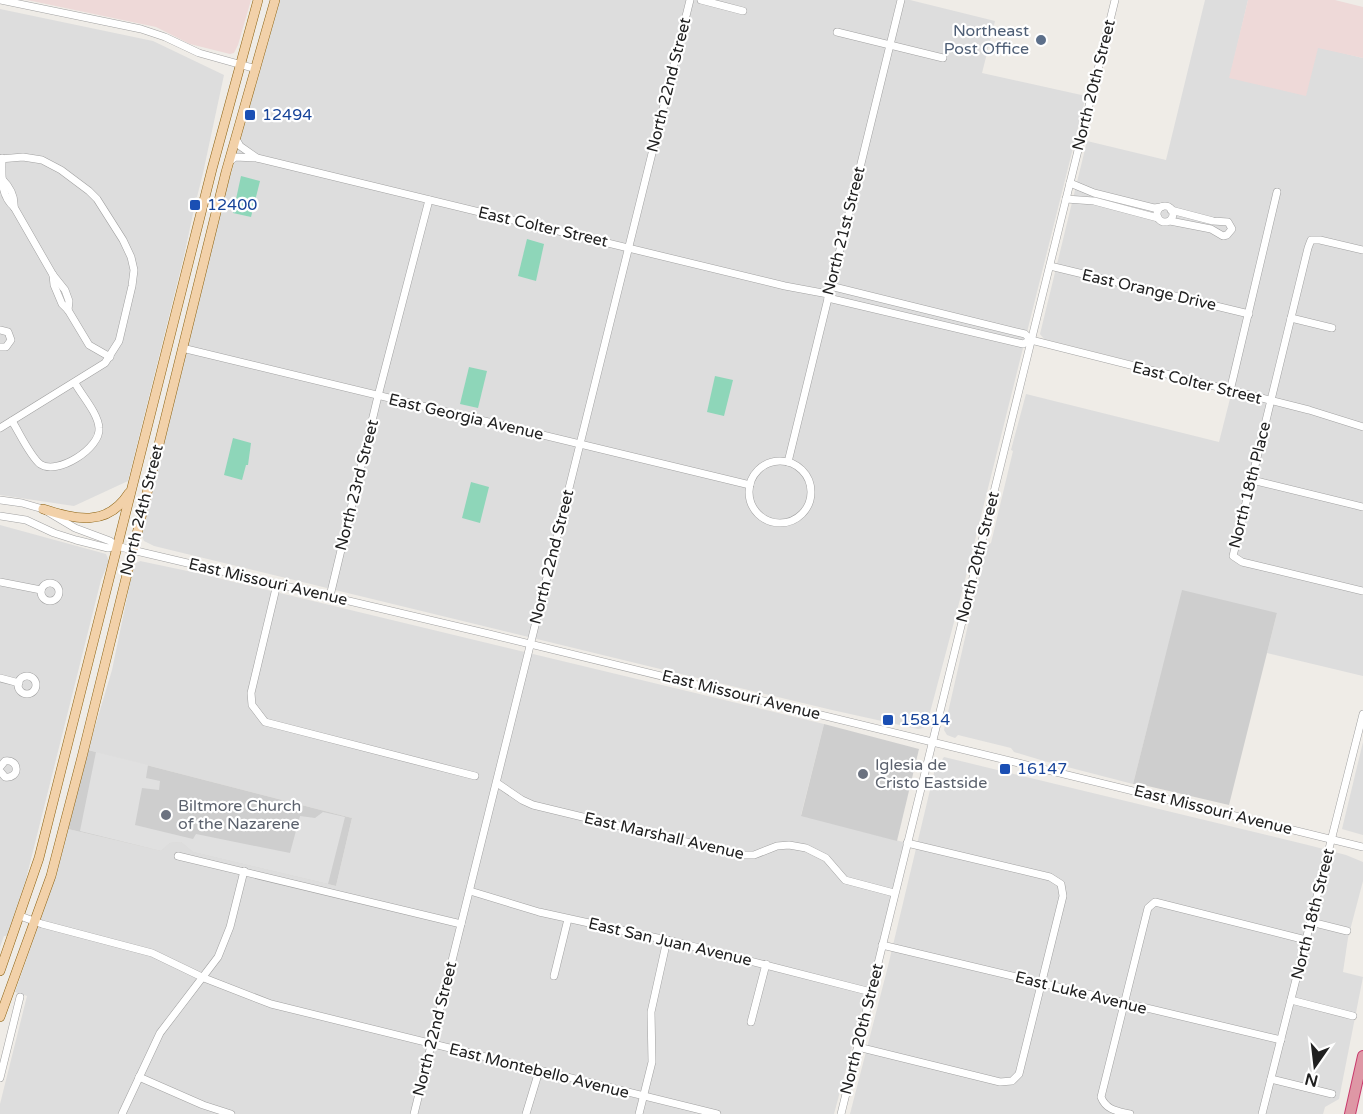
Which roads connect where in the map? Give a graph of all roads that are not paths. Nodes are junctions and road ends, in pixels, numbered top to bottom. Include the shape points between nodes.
1 (0, 0) edge
2 (258, 0) edge
3 (264, 0) edge
4 (275, 0) edge
5 (690, 0) edge
6 (701, 0) edge
7 (901, 0) edge
8 (1115, 0) edge
9 (743, 10) dead end
10 (837, 32) dead end
11 (890, 45) junction
12 (943, 58) dead end
13 (241, 66) junction
14 (256, 69) junction
15 (236, 139) junction
16 (1, 158) edge
17 (257, 158) junction
18 (229, 162) junction
19 (1070, 183) junction
20 (1277, 192) dead end
21 (1066, 199) junction
22 (429, 200) junction
23 (1161, 207) junction
24 (1171, 210) junction
25 (1158, 218) junction
26 (1170, 221) junction
27 (629, 248) junction
28 (1363, 250) edge
29 (1050, 266) junction
30 (829, 292) junction
31 (1249, 314) junction
32 (1291, 318) junction
33 (1332, 328) dead end
34 (0, 330) edge
35 (1031, 340) junction
36 (0, 347) edge
37 (182, 348) junction
38 (110, 357) junction
39 (75, 383) junction
40 (1230, 391) junction
41 (378, 396) junction
42 (1270, 401) junction
43 (12, 421) junction
44 (1363, 427) edge
45 (0, 428) edge
46 (580, 445) junction
47 (788, 462) junction
48 (1252, 480) junction
49 (750, 485) junction
50 (132, 489) junction
51 (2, 499) edge
52 (18, 502) junction
53 (0, 507) edge
54 (1363, 507) edge
55 (43, 509) junction
56 (0, 516) edge
57 (18, 517) junction
58 (117, 546) junction
59 (132, 550) junction
60 (0, 582) edge
61 (277, 584) junction
62 (41, 590) dead end
63 (1363, 591) edge
64 (330, 596) junction
65 (530, 644) junction
66 (0, 678) edge
67 (19, 683) dead end
68 (1363, 714) edge
69 (932, 742) junction
70 (66, 753) junction
71 (82, 757) junction
72 (0, 766) edge
73 (0, 771) edge
74 (476, 776) dead end
75 (497, 783) junction
76 (1331, 839) junction
77 (907, 843) junction
78 (1363, 847) edge
79 (178, 856) dead end
80 (244, 871) junction
81 (470, 891) junction
82 (894, 893) junction
83 (20, 916) junction
84 (568, 919) junction
85 (35, 922) junction
86 (1311, 922) junction
87 (461, 924) junction
88 (1347, 931) dead end
89 (667, 940) junction
90 (1306, 940) junction
91 (882, 945) junction
92 (766, 964) junction
93 (0, 971) edge
94 (554, 976) dead end
95 (204, 978) junction
96 (1041, 983) junction
97 (871, 992) junction
98 (21, 997) dead end
99 (1291, 1000) junction
100 (1123, 1003) junction
101 (1353, 1016) dead end
102 (0, 1017) edge
103 (752, 1022) dead end
104 (1281, 1040) junction
105 (432, 1045) junction
106 (858, 1047) junction
107 (1363, 1056) edge
108 (2, 1060) edge
109 (539, 1071) junction
110 (139, 1077) junction
111 (0, 1078) edge
112 (1271, 1079) junction
113 (1332, 1094) dead end
114 (644, 1096) junction
115 (122, 1114) edge
116 (231, 1114) edge
117 (414, 1114) edge
118 (526, 1114) edge
119 (639, 1114) edge
120 (717, 1114) edge
121 (841, 1114) edge
122 (1130, 1114) edge
123 (1262, 1114) edge
124 (1350, 1114) edge

1 - 13 street via 141,28
2 - 13 main road, North 24th Street
3 - 13 main road via 249,54
4 - 14 main road, North 24th Street
5 - 27 street, North 22nd Street
6 - 9 street
7 - 11 street, North 21st Street
8 - 19 street, North 20th Street
10 - 11 street
11 - 12 street
11 - 30 street, North 21st Street
13 - 14 street
13 - 50 main road, North 24th Street
14 - 15 main road, North 24th Street
15 - 17 street, East Colter Street
15 - 18 main road, North 24th Street
16 - 38 street via 2,193 65,290 68,310 89,345
16 - 38 street via 42,160 61,170 97,199 123,240 133,264 132,286
17 - 18 street, East Colter Street via 240,156
17 - 22 street, East Colter Street
18 - 37 main road, North 24th Street
19 - 21 street, North 20th Street
19 - 23 street via 1094,193
20 - 31 street
21 - 25 street via 1094,201
21 - 29 street, North 20th Street
22 - 27 street, East Colter Street
22 - 41 street, North 23rd Street
23 - 24 street
23 - 25 street
24 - 26 street
24 - 26 street via 1228,222 1232,229 1223,236 1212,229
25 - 26 street
27 - 30 street, East Colter Street via 785,286
27 - 46 street, North 22nd Street
28 - 32 street, North 18th Place via 1311,240
29 - 31 street, East Orange Drive
29 - 35 street, North 20th Street
30 - 35 street, East Colter Street via 1025,334
30 - 35 street, East Colter Street via 1023,345
30 - 47 street, North 21st Street
31 - 40 street
32 - 33 street
32 - 42 street, North 18th Place
34 - 36 street via 8,332 11,340
35 - 40 street, East Colter Street
35 - 69 street, North 20th Street
37 - 41 street, East Georgia Avenue
37 - 59 main road, North 24th Street
38 - 39 street
39 - 43 street
39 - 43 street via 99,428 98,439 86,451 64,464 44,466 35,459
40 - 42 street, East Colter Street
41 - 46 street, East Georgia Avenue
41 - 64 street, North 23rd Street
42 - 44 street, East Colter Street
42 - 48 street, North 18th Place
43 - 45 street
46 - 49 street, East Georgia Avenue
46 - 65 street, North 22nd Street
47 - 49 street via 778,461 760,468
47 - 49 street via 798,467 810,483 809,503 796,519 776,523 766,520 752,505
48 - 54 street
48 - 63 street, North 18th Place via 1233,556 1242,562
50 - 55 main road via 116,508 94,518
50 - 58 main road, North 24th Street
51 - 52 street
52 - 53 street
52 - 55 street
52 - 57 street
55 - 58 street
56 - 57 street
57 - 58 street via 63,536 108,548
58 - 59 street, East Missouri Avenue
58 - 70 main road, North 24th Street
59 - 61 street, East Missouri Avenue
59 - 71 main road, North 24th Street
60 - 62 street
61 - 64 street, East Missouri Avenue
61 - 74 street via 252,688 252,705 265,722
64 - 65 street, East Missouri Avenue
65 - 69 street, East Missouri Avenue
65 - 75 street, North 22nd Street
66 - 67 street
68 - 76 street, North 18th Street
69 - 76 street, East Missouri Avenue
69 - 77 street, North 20th Street
70 - 71 main road
70 - 83 main road, North 24th Street
71 - 85 main road, North 24th Street
72 - 73 street via 11,760 17,770 10,777 4,777
75 - 81 street, North 22nd Street
75 - 82 street, East Marshall Avenue via 533,805 740,855 754,855 777,846 806,848 826,858 845,880
76 - 78 street, East Missouri Avenue
76 - 86 street, North 18th Street
77 - 82 street, North 20th Street
77 - 96 street via 1050,877 1061,884 1063,896
79 - 80 street
80 - 87 street
80 - 95 street via 226,939
81 - 84 street, East San Juan Avenue
81 - 87 street, North 22nd Street
82 - 91 street, North 20th Street
83 - 85 street, East Montebello Avenue
83 - 93 main road, North 24th Street
84 - 89 street, East San Juan Avenue
84 - 94 street
85 - 95 street, East Montebello Avenue via 152,953
85 - 102 main road, North 24th Street
86 - 88 street
86 - 90 street, North 18th Street
87 - 105 street, North 22nd Street
89 - 92 street, East San Juan Avenue
89 - 114 street via 651,1012 652,1055
90 - 99 street, North 18th Street
90 - 100 street via 1155,902 1148,908
91 - 96 street, East Luke Avenue
91 - 97 street, North 20th Street
92 - 97 street, East San Juan Avenue
92 - 103 street
95 - 105 street, East Montebello Avenue via 272,1004
95 - 110 street via 160,1033
96 - 100 street, East Luke Avenue
96 - 106 street via 1019,1074 1012,1081 1000,1082
97 - 106 street, North 20th Street
98 - 108 street
99 - 101 street
99 - 104 street, North 18th Street
100 - 104 street, East Luke Avenue
100 - 122 street via 1101,1097 1104,1105
104 - 112 street, North 18th Street
105 - 109 street, East Montebello Avenue
105 - 117 street, North 22nd Street
106 - 121 street, North 20th Street
107 - 124 highway
108 - 111 street
109 - 114 street, East Montebello Avenue
109 - 118 street
110 - 115 street
110 - 116 street
112 - 113 street
112 - 123 street, North 18th Street
114 - 119 street
114 - 120 street, East Montebello Avenue

